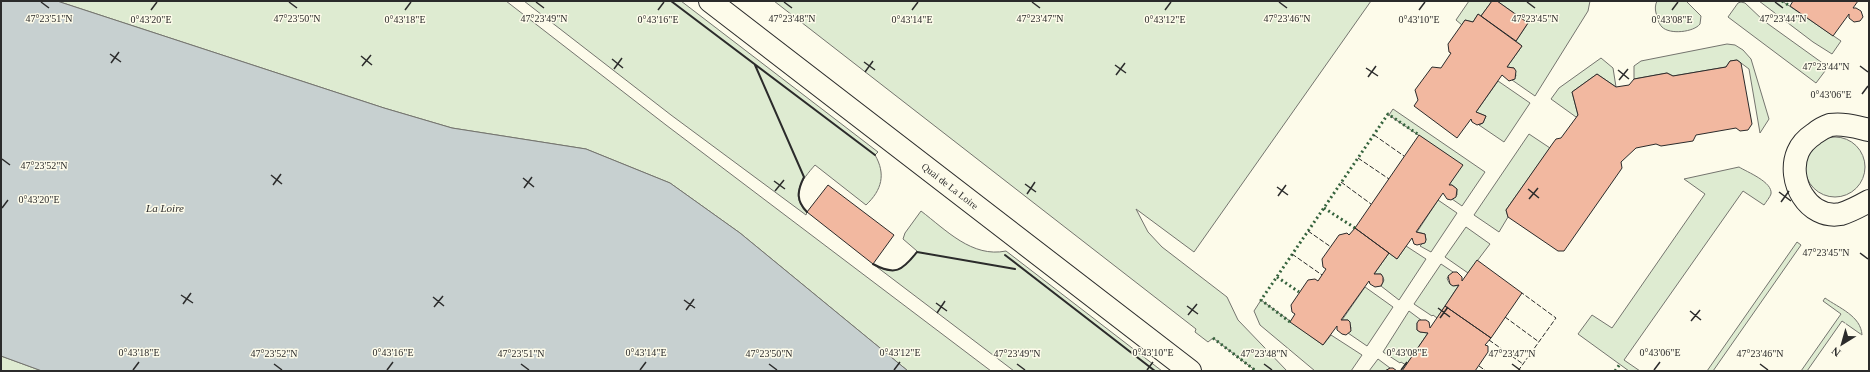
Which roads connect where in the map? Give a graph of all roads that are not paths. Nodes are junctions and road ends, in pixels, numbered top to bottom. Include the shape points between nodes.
1 (710, 1) edge
2 (1869, 130) edge
3 (1869, 201) edge
4 (1190, 371) edge

1 - 4 main road, Quai de La Loire
2 - 3 main road via 1846,124 1820,129 1809,137 1798,151 1795,168 1798,191 1807,202 1827,214 1850,211

